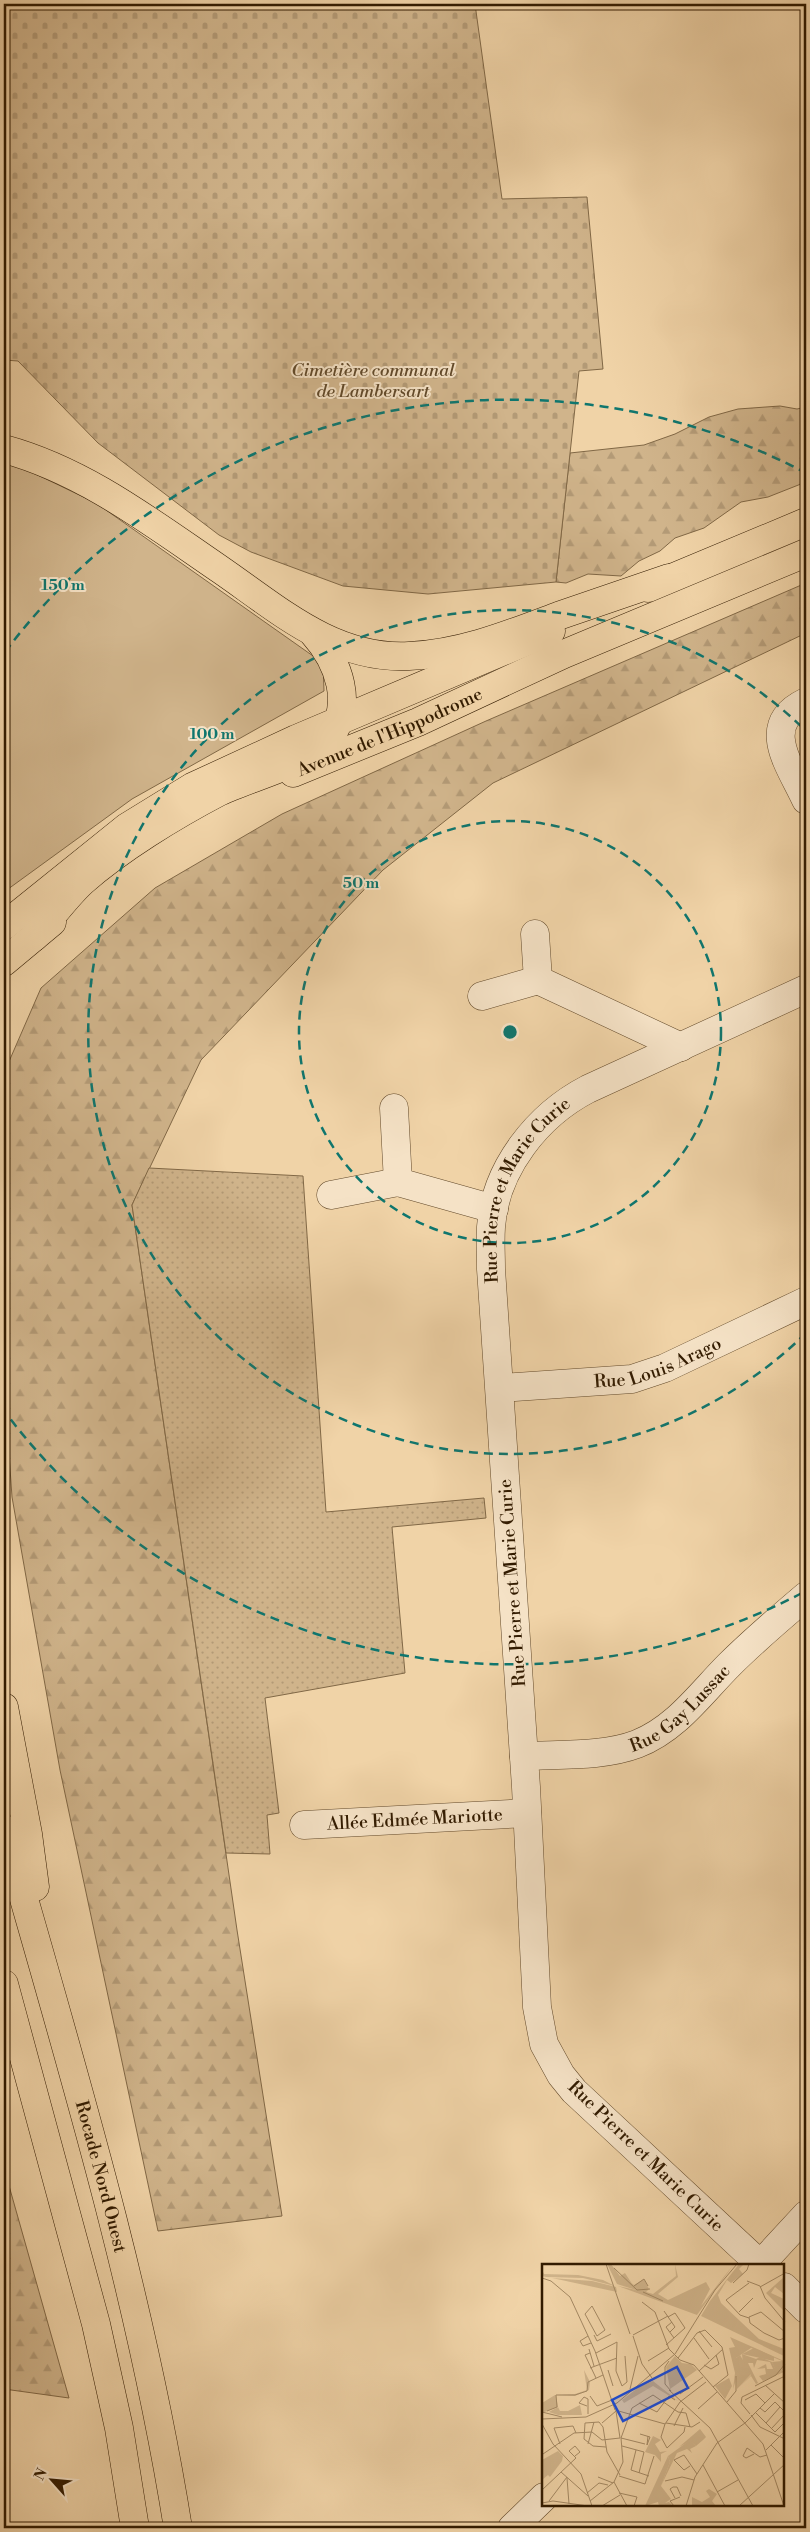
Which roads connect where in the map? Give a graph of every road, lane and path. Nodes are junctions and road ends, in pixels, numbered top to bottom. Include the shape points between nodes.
1 (4, 449) edge
2 (806, 522) edge
3 (806, 553) edge
4 (669, 578) junction
5 (311, 631) junction
6 (806, 702) edge
7 (338, 721) junction
8 (806, 800) edge
9 (4, 926) edge
10 (535, 934) dead end
11 (34, 936) junction
12 (4, 962) edge
13 (538, 980) junction
14 (806, 989) edge
15 (482, 996) dead end
16 (681, 1047) junction
17 (394, 1108) dead end
18 (398, 1182) junction
19 (331, 1195) dead end
20 (494, 1209) junction
21 (806, 1302) edge
22 (500, 1388) junction
23 (806, 1596) edge
24 (4, 1707) edge
25 (524, 1756) junction
26 (527, 1813) junction
27 (304, 1825) dead end
28 (4, 1830) edge
29 (45, 1973) junction
30 (4, 1984) edge
31 (4, 2008) edge
32 (31, 2078) junction
33 (806, 2215) edge
34 (759, 2264) edge
35 (761, 2264) edge
36 (785, 2288) edge
37 (806, 2309) edge
38 (542, 2499) edge
39 (135, 2528) edge
40 (178, 2528) edge
41 (512, 2528) edge

1 - 5 main road via 43,462 107,493
2 - 4 main road, Avenue de l'Hippodrome
3 - 11 main road, Avenue de l'Hippodrome via 564,654 404,728 214,808 163,838
4 - 5 main road via 483,644 432,654 363,654
4 - 7 main road, Avenue de l'Hippodrome via 580,620
5 - 7 main road via 325,646 340,676 341,711
6 - 8 street via 786,715 780,740
7 - 9 main road, Avenue de l'Hippodrome via 217,774 168,801 120,832
7 - 11 main road via 328,740 316,750 220,792 120,854 82,882
10 - 13 street
11 - 12 main road, Avenue de l'Hippodrome
13 - 15 street
13 - 16 street
14 - 16 street, Rue Pierre et Marie Curie
16 - 20 street, Rue Pierre et Marie Curie via 579,1093 549,1114 519,1151
17 - 18 street
18 - 19 street
18 - 20 street
20 - 22 street, Rue Pierre et Marie Curie via 491,1269
21 - 22 street, Rue Louis Arago via 664,1368 632,1379
22 - 25 street, Rue Pierre et Marie Curie
23 - 25 street, Rue Gay Lussac via 747,1647 690,1707 657,1735 620,1748
24 - 29 main road via 28,1834
25 - 26 street, Rue Pierre et Marie Curie
26 - 27 street, Allée Edmée Mariotte
26 - 34 street, Rue Pierre et Marie Curie via 538,2007 544,2044 551,2059 587,2104
28 - 29 main road, Rocade Nord Ouest
29 - 40 main road, Rocade Nord Ouest via 89,2124 140,2326
30 - 32 main road
31 - 32 main road
32 - 39 main road via 96,2324 119,2428
33 - 35 street
36 - 37 street
38 - 41 street

